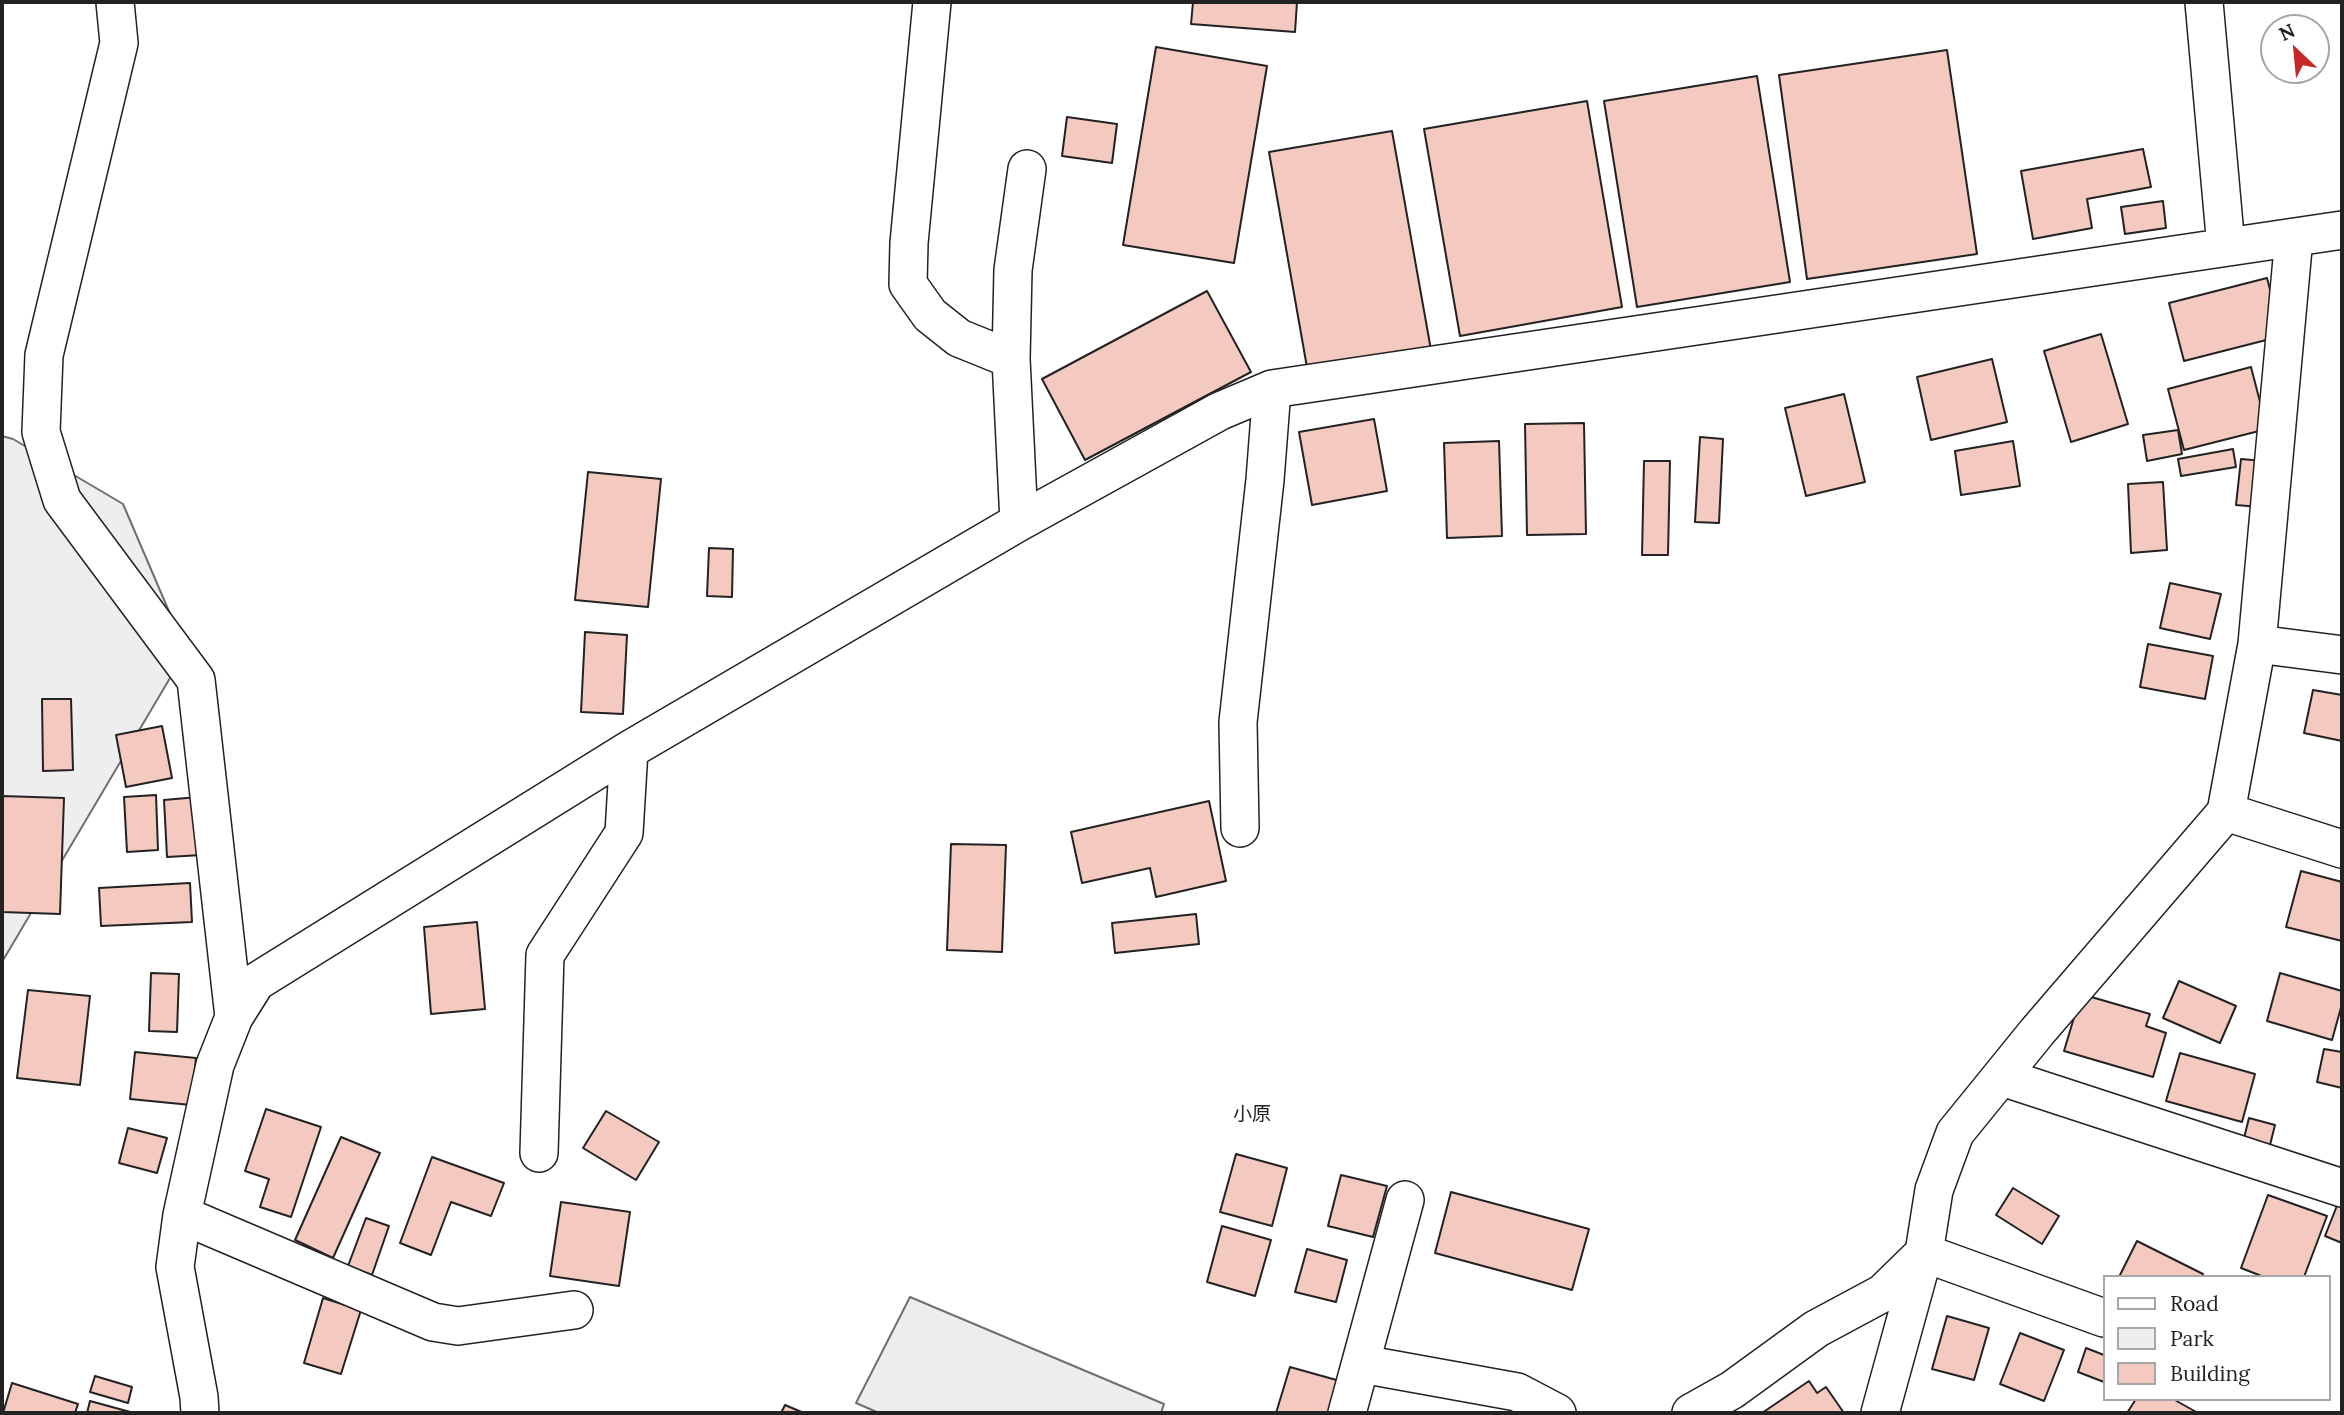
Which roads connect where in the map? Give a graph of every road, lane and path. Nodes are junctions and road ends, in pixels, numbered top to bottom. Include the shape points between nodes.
1 (115, 2) edge
2 (932, 2) edge
3 (2204, 2) edge
4 (1027, 169) dead end
5 (2342, 230) edge
6 (2294, 237) junction
7 (2226, 247) junction
8 (1011, 359) junction
9 (1272, 389) junction
10 (1019, 522) junction
11 (2257, 643) junction
12 (2342, 655) edge
13 (629, 750) junction
14 (2226, 812) junction
15 (1240, 828) dead end
16 (2342, 849) edge
17 (234, 1017) junction
18 (2002, 1077) junction
19 (539, 1153) dead end
20 (2342, 1188) edge
21 (1405, 1200) dead end
22 (181, 1215) junction
23 (1924, 1253) junction
24 (574, 1310) dead end
25 (2102, 1317) edge
26 (1362, 1364) junction
27 (200, 1413) edge
28 (1347, 1413) edge
29 (1557, 1413) edge
30 (1691, 1413) edge
31 (1880, 1413) edge

1 - 17 street via 119,43 44,355 41,432 62,500 197,680
2 - 8 street via 908,284 930,315 959,338
3 - 7 street
4 - 8 street via 1013,270
5 - 6 street
6 - 7 street
6 - 11 street
7 - 9 street
8 - 10 street
9 - 10 street via 1220,411
9 - 15 street via 1238,722
10 - 13 street
11 - 12 street
11 - 14 street
13 - 17 street via 256,982
13 - 19 street via 624,833 545,955
14 - 16 street
14 - 18 street
17 - 22 street via 215,1065
18 - 20 street
18 - 23 street via 1955,1133 1934,1190
21 - 26 street
22 - 24 street via 433,1322 457,1326
22 - 27 street via 175,1267
23 - 25 street
23 - 30 street via 1883,1293 1816,1329 1732,1390
23 - 31 street
26 - 28 street
26 - 29 street via 1517,1392

